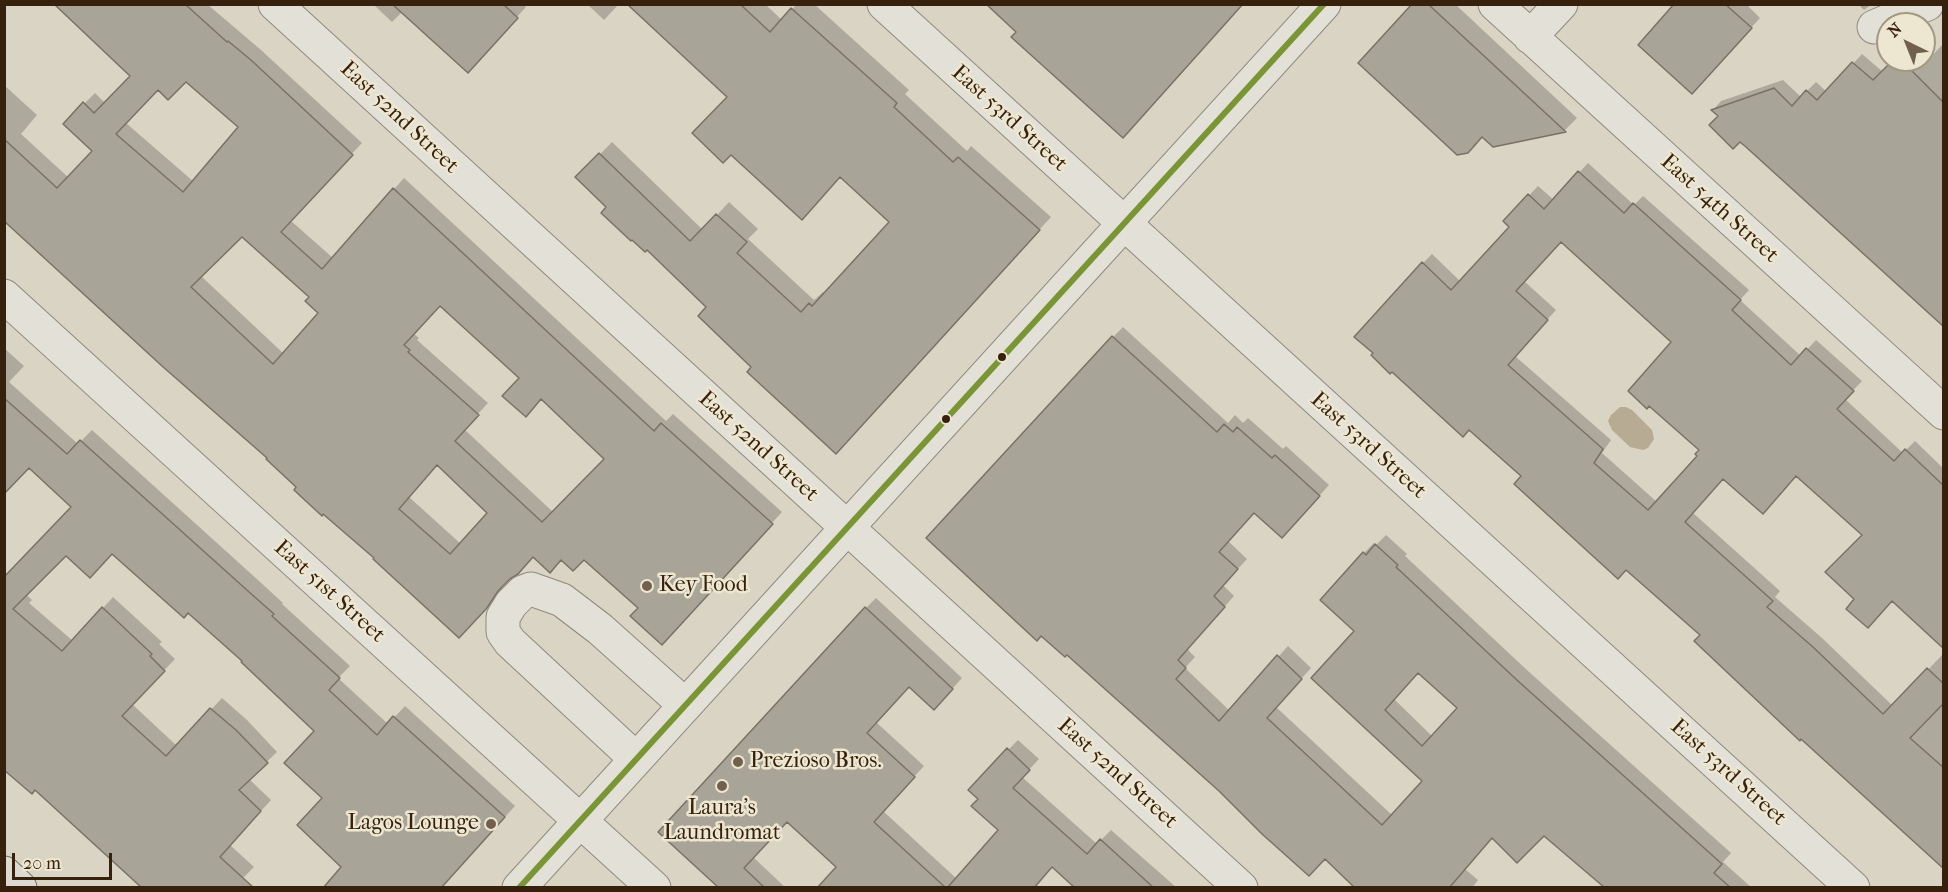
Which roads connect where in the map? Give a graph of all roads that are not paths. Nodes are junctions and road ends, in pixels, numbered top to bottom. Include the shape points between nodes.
1 (275, 4) edge
2 (884, 4) edge
3 (1324, 4) edge
4 (1495, 4) edge
5 (1561, 4) edge
6 (1927, 4) edge
7 (1874, 27) dead end
8 (1530, 37) junction
9 (1124, 224) junction
10 (4, 296) edge
11 (1944, 413) edge
12 (846, 528) junction
13 (685, 705) junction
14 (636, 759) junction
15 (580, 820) junction
16 (4, 873) edge
17 (20, 888) edge
18 (519, 888) edge
19 (654, 888) edge
20 (1241, 888) edge
21 (1853, 888) edge

1 - 12 street, East 52nd Street
2 - 9 street, East 53rd Street
3 - 9 street
4 - 8 street, East 54th Street
5 - 8 street
6 - 7 street
8 - 11 street, East 54th Street
9 - 12 street
9 - 21 street, East 53rd Street
10 - 15 street, East 51st Street
12 - 13 street
12 - 20 street, East 52nd Street
13 - 14 street
13 - 14 street via 562,600 531,589 511,604 503,617 503,632 510,642
14 - 15 street
15 - 18 street
15 - 19 street, East 51st Street
16 - 17 main road

